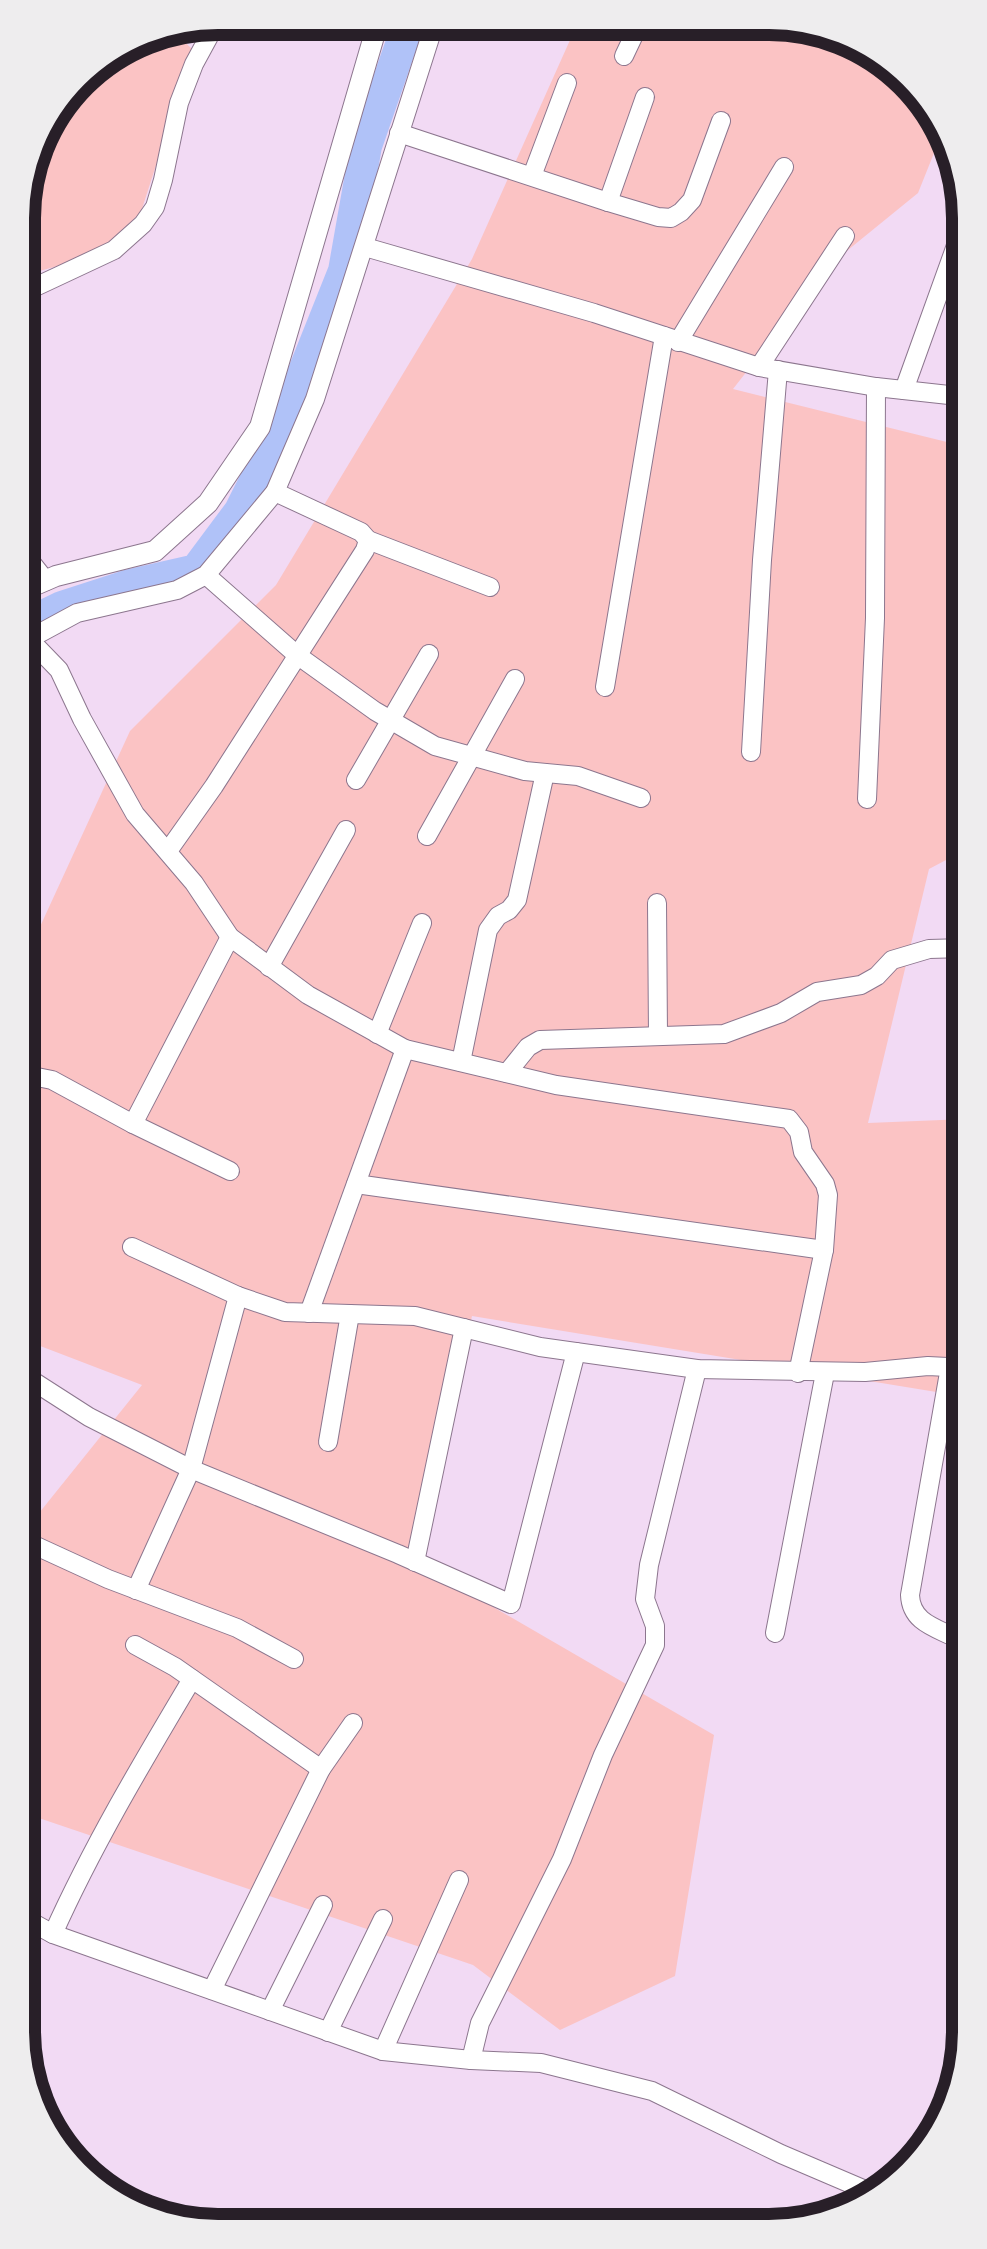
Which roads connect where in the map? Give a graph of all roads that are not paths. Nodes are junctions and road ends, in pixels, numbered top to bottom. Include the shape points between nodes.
1 (373, 35) edge
2 (431, 35) edge
3 (634, 35) edge
4 (209, 36) edge
5 (624, 56) dead end
6 (568, 82) dead end
7 (646, 97) dead end
8 (721, 121) dead end
9 (399, 133) junction
10 (784, 167) dead end
11 (532, 176) junction
12 (608, 202) junction
13 (845, 236) dead end
14 (365, 247) junction
15 (952, 257) edge
16 (35, 288) edge
17 (671, 339) junction
18 (768, 369) junction
19 (876, 386) junction
20 (904, 390) junction
21 (952, 398) edge
22 (275, 492) junction
23 (368, 540) junction
24 (35, 567) edge
25 (206, 575) junction
26 (46, 580) junction
27 (35, 585) edge
28 (490, 587) dead end
29 (35, 638) edge
30 (35, 652) edge
31 (429, 654) dead end
32 (297, 655) junction
33 (515, 679) dead end
34 (605, 687) dead end
35 (390, 720) junction
36 (751, 752) dead end
37 (471, 756) junction
38 (545, 773) junction
39 (356, 780) dead end
40 (641, 798) dead end
41 (867, 799) dead end
42 (346, 830) dead end
43 (427, 836) dead end
44 (168, 852) junction
45 (657, 904) dead end
46 (422, 923) dead end
47 (230, 937) junction
48 (952, 948) edge
49 (269, 967) junction
50 (377, 1034) junction
51 (658, 1036) junction
52 (405, 1049) junction
53 (461, 1062) junction
54 (507, 1073) junction
55 (35, 1078) edge
56 (133, 1124) junction
57 (230, 1170) dead end
58 (356, 1184) junction
59 (132, 1246) dead end
60 (824, 1250) junction
61 (238, 1296) junction
62 (310, 1312) junction
63 (350, 1314) junction
64 (464, 1328) junction
65 (576, 1352) junction
66 (952, 1367) edge
67 (697, 1369) junction
68 (798, 1372) junction
69 (825, 1372) junction
70 (35, 1382) edge
71 (952, 1396) edge
72 (328, 1442) dead end
73 (191, 1469) junction
74 (35, 1546) edge
75 (415, 1562) junction
76 (136, 1590) junction
77 (775, 1632) dead end
78 (952, 1637) edge
79 (136, 1645) dead end
80 (294, 1659) dead end
81 (192, 1680) junction
82 (353, 1723) dead end
83 (322, 1769) junction
84 (459, 1880) dead end
85 (323, 1906) dead end
86 (383, 1919) dead end
87 (35, 1924) edge
88 (53, 1934) junction
89 (212, 1990) junction
90 (270, 2011) junction
91 (328, 2032) junction
92 (382, 2051) junction
93 (471, 2060) junction
94 (861, 2188) edge

1 - 26 street via 260,427 208,503 155,551
2 - 9 street
3 - 5 street
4 - 16 street via 179,103 155,207 114,250
6 - 11 street
7 - 12 street
8 - 12 street via 692,200 681,212 658,217
9 - 11 street
9 - 14 street
10 - 17 street
11 - 12 street
13 - 18 street
14 - 17 street
14 - 22 street via 315,400
15 - 20 street
17 - 18 street
17 - 34 street
18 - 19 street
18 - 36 street
19 - 20 street
19 - 41 street
20 - 21 street
22 - 23 street
22 - 25 street
23 - 28 street
23 - 32 street
24 - 26 street
25 - 29 street via 177,590 76,614
25 - 32 street
26 - 27 street
30 - 44 street via 59,670 135,814
31 - 35 street
32 - 35 street
32 - 44 street
33 - 37 street
35 - 37 street via 435,746
35 - 39 street
37 - 38 street
37 - 43 street
38 - 40 street via 578,776
38 - 53 street via 517,900 488,930
42 - 49 street
44 - 47 street
45 - 51 street
46 - 50 street
47 - 49 street
47 - 56 street
48 - 51 street via 892,960 861,985 818,992 724,1034
49 - 50 street
50 - 52 street
51 - 54 street via 540,1040
52 - 53 street
52 - 58 street
53 - 54 street
54 - 60 street via 788,1119 828,1196
55 - 56 street via 52,1080
56 - 57 street
58 - 60 street
58 - 62 street
59 - 61 street
60 - 68 street
61 - 62 street via 285,1312
61 - 73 street
62 - 63 street
63 - 64 street via 416,1316
63 - 72 street
64 - 65 street
64 - 75 street
65 - 67 street
65 - 75 street via 511,1604
66 - 69 street
67 - 68 street
67 - 93 street via 644,1599 655,1646 562,1859 480,2024
68 - 69 street
69 - 77 street
70 - 73 street
71 - 78 street via 910,1595 910,1608 921,1621
73 - 75 street
73 - 76 street
74 - 76 street
76 - 80 street via 237,1628
79 - 81 street
81 - 83 street
81 - 88 street via 122,1795
82 - 83 street
83 - 89 street
84 - 92 street
85 - 90 street
86 - 91 street
87 - 88 street
88 - 89 street
89 - 90 street
90 - 91 street
91 - 92 street
92 - 93 street
93 - 94 street via 541,2063 652,2091

